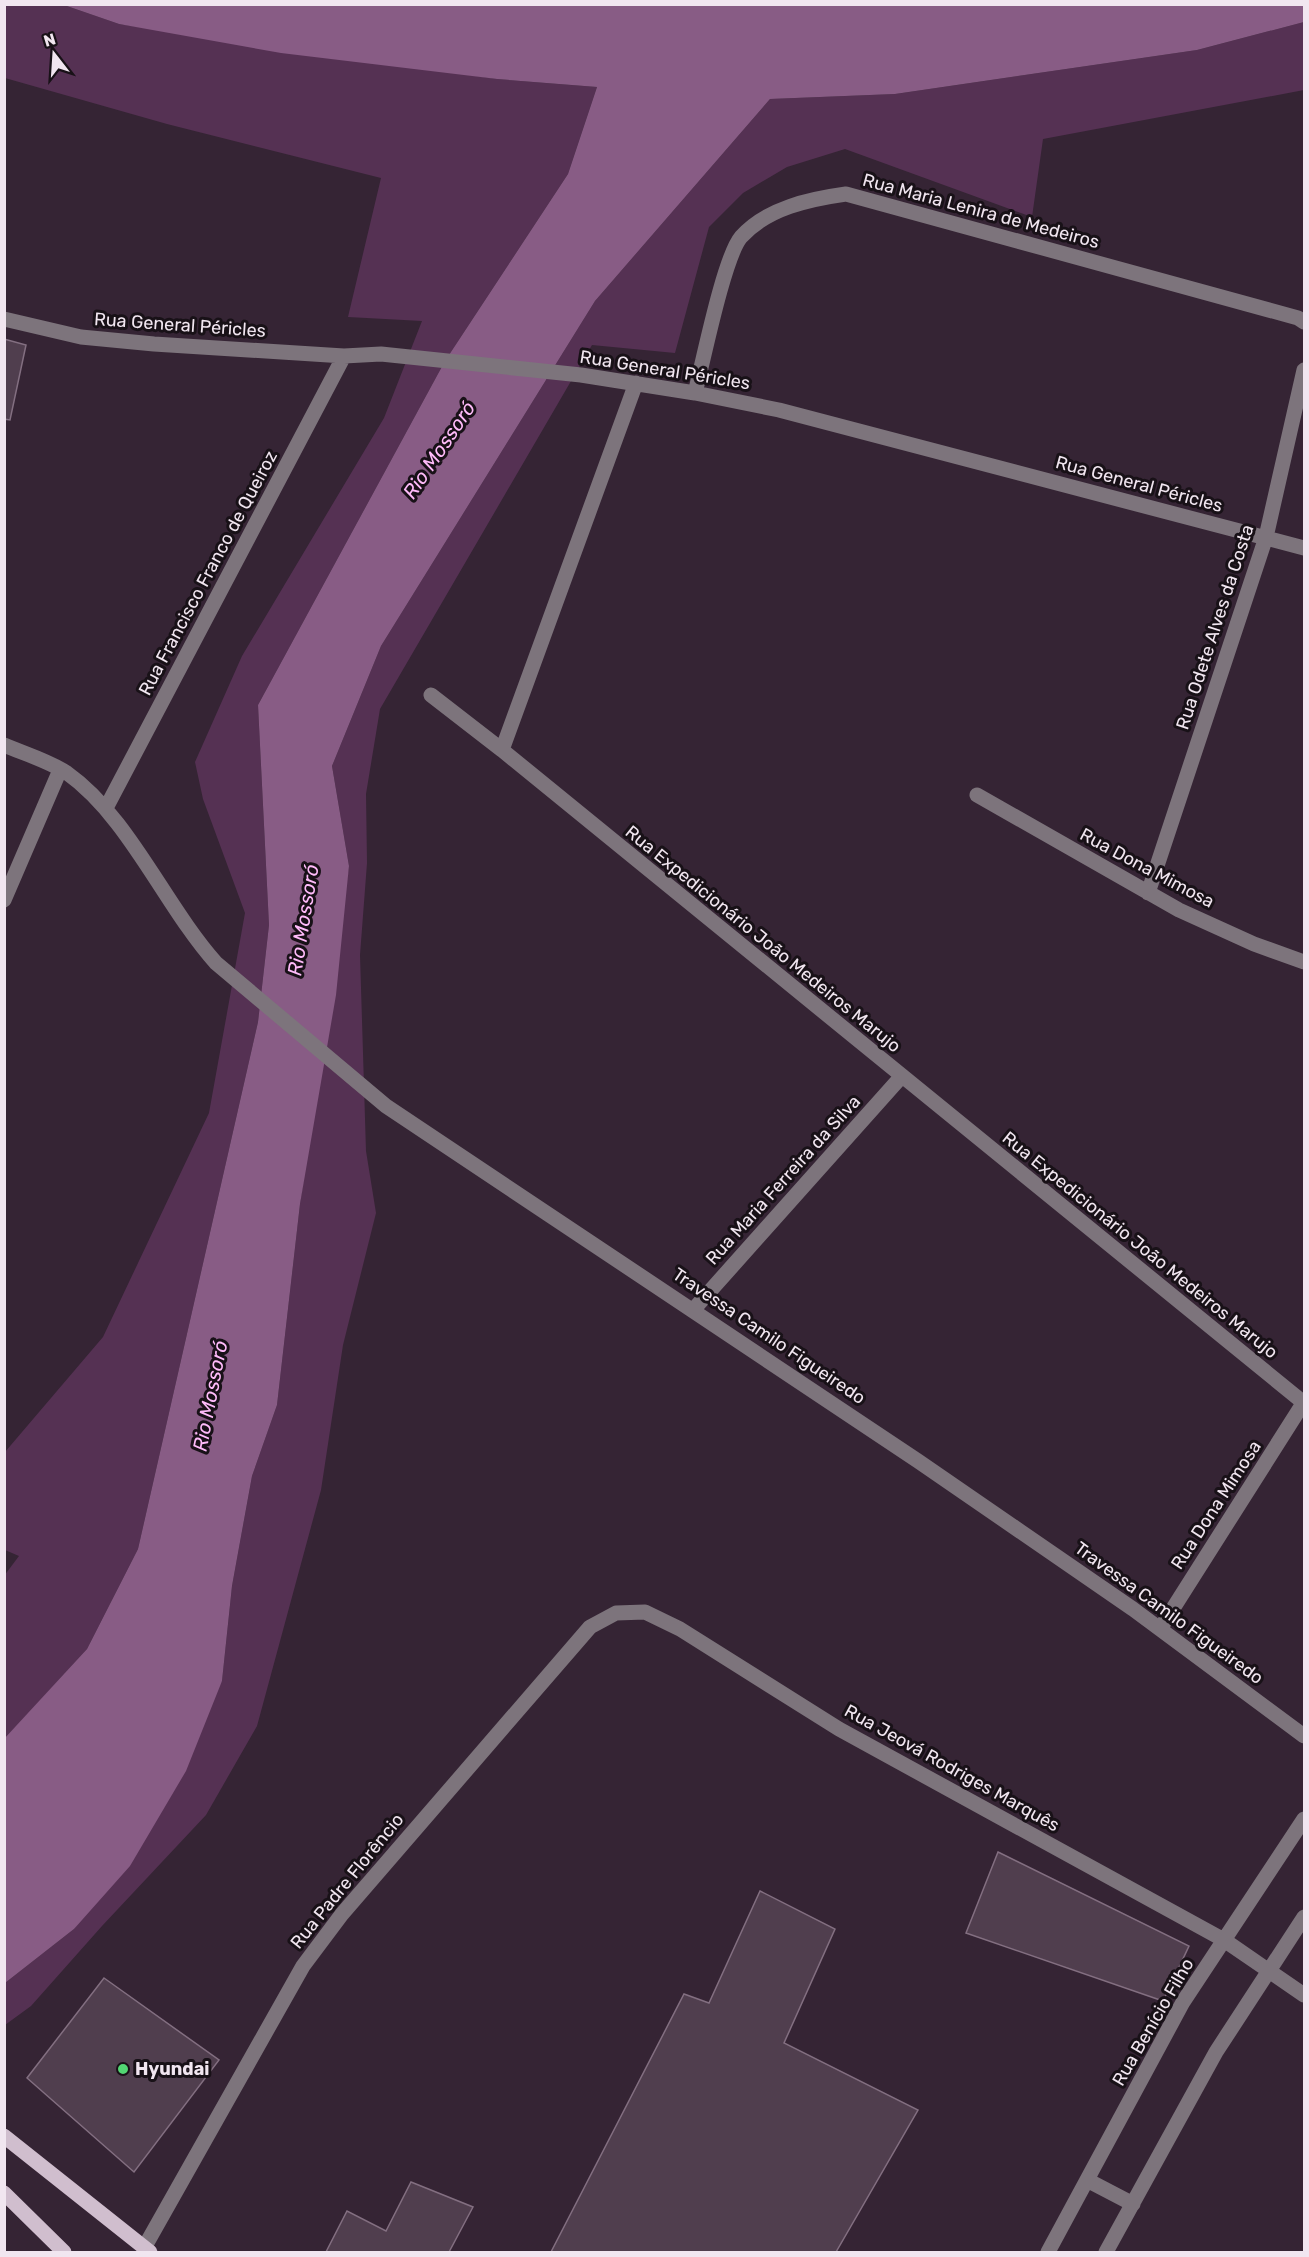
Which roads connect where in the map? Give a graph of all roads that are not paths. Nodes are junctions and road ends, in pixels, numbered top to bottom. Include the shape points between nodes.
1 (4, 319) edge
2 (1305, 322) edge
3 (344, 356) junction
4 (1305, 370) edge
5 (636, 383) junction
6 (695, 393) junction
7 (1266, 537) junction
8 (1305, 548) edge
9 (431, 694) dead end
10 (4, 745) edge
11 (502, 750) junction
12 (60, 770) junction
13 (977, 795) dead end
14 (106, 808) junction
15 (1148, 893) junction
16 (4, 900) edge
17 (1305, 962) edge
18 (901, 1077) junction
19 (694, 1309) junction
20 (1304, 1402) edge
21 (616, 1612) joint
22 (1160, 1629) junction
23 (1305, 1736) edge
24 (1305, 1819) edge
25 (1305, 1917) edge
26 (1224, 1940) junction
27 (1268, 1969) junction
28 (1305, 1995) edge
29 (4, 2136) edge
30 (1087, 2180) junction
31 (4, 2193) edge
32 (1133, 2204) junction
33 (147, 2250) edge
34 (64, 2253) edge
35 (1048, 2253) edge
36 (1106, 2253) edge

1 - 3 street, Rua General Péricles via 81,337
2 - 6 street, Rua Maria Lenira de Medeiros via 846,194 837,195 810,199 775,213 740,238 728,267
3 - 5 street, Rua General Péricles via 381,354
3 - 14 street, Rua Francisco Franco de Queiroz
4 - 7 street, Rua Odete Alves da Costa
5 - 6 street, Rua General Péricles
5 - 11 street
6 - 7 street, Rua General Péricles via 779,410
7 - 8 street, Rua General Péricles
7 - 15 street, Rua Odete Alves da Costa
9 - 11 street, Rua Expedicionário João Medeiros Marujo
10 - 12 street, Travessa Camilo Figueiredo
11 - 18 street, Rua Expedicionário João Medeiros Marujo
12 - 14 street, Travessa Camilo Figueiredo
12 - 16 street
13 - 15 street, Rua Dona Mimosa
14 - 19 street, Travessa Camilo Figueiredo via 197,942 216,963 386,1106
15 - 17 street, Rua Dona Mimosa via 1254,944
18 - 19 street, Rua Maria Ferreira da Silva
18 - 20 street, Rua Expedicionário João Medeiros Marujo
19 - 22 street, Travessa Camilo Figueiredo
20 - 22 street, Rua Dona Mimosa
21 - 26 street, Rua Jeová Rodriges Marquês via 645,1612 680,1629 839,1729
21 - 33 street, Rua Padre Florêncio via 590,1627 342,1914 303,1966
22 - 23 street, Travessa Camilo Figueiredo
24 - 26 street, Rua Benício Filho
25 - 27 street
26 - 27 street, Rua Jeová Rodriges Marquês
26 - 30 street, Rua Benício Filho via 1184,2002
27 - 28 street, Rua Jeová Rodriges Marquês
27 - 32 street via 1216,2052
29 - 33 main road
30 - 32 street
30 - 35 street, Rua Benício Filho
31 - 34 main road
32 - 36 street

